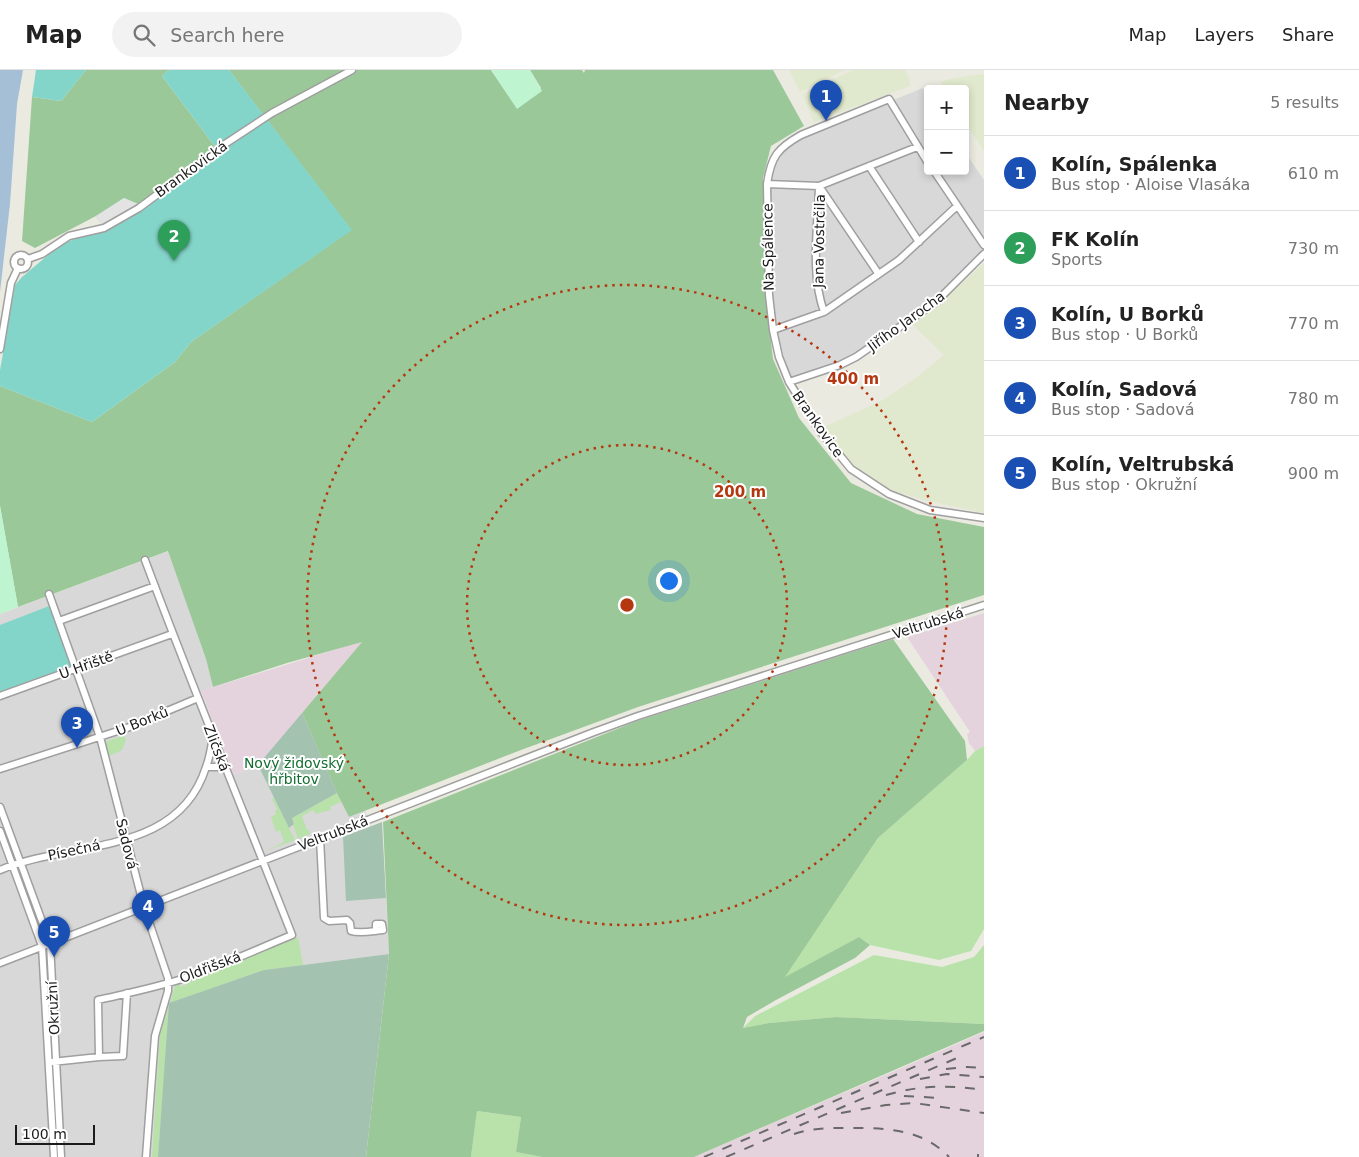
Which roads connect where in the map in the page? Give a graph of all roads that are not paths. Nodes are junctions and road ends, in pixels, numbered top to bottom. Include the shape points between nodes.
1 (352, 70) edge
2 (917, 147) junction
3 (924, 157) edge
4 (869, 166) junction
5 (937, 175) edge
6 (767, 184) junction
7 (819, 186) junction
8 (957, 206) junction
9 (919, 242) junction
10 (984, 245) edge
11 (984, 254) edge
12 (28, 259) junction
13 (18, 268) junction
14 (878, 274) junction
15 (824, 312) junction
16 (773, 330) junction
17 (0, 349) edge
18 (789, 382) junction
19 (984, 518) edge
20 (145, 560) dead end
21 (155, 586) junction
22 (49, 594) dead end
23 (984, 605) edge
24 (59, 621) junction
25 (172, 634) junction
26 (76, 669) junction
27 (0, 696) edge
28 (198, 698) junction
29 (100, 737) junction
30 (213, 737) junction
31 (206, 767) junction
32 (224, 767) junction
33 (0, 769) edge
34 (0, 807) edge
35 (0, 831) edge
36 (320, 838) junction
37 (126, 839) junction
38 (263, 860) junction
39 (20, 862) junction
40 (12, 865) junction
41 (0, 870) edge
42 (144, 907) junction
43 (376, 931) dead end
44 (292, 935) joint
45 (50, 943) junction
46 (42, 946) junction
47 (0, 963) edge
48 (169, 982) junction
49 (127, 993) junction
50 (99, 1057) junction
51 (56, 1061) junction
52 (48, 1062) junction
53 (54, 1157) edge
54 (61, 1157) edge
55 (146, 1157) edge

1 - 12 street, Brankovická via 272,113 139,208 104,228 68,236 42,254
2 - 3 street
2 - 4 street
2 - 6 street, Na Spálence via 889,99 788,142 774,156
4 - 7 street
4 - 9 street
5 - 8 street
6 - 7 street
6 - 16 street, Na Spálence via 769,295
7 - 14 street, Jana Vostrčila
7 - 15 street, Jana Vostrčila via 816,278
8 - 9 street, Jana Vostrčila
8 - 10 street
9 - 14 street, Jana Vostrčila
11 - 18 street, Jiřího Jarocha via 936,302 856,357
12 - 13 street, Brankovická via 25,267
12 - 13 street, Brankovická via 23,255 16,256 14,263
13 - 17 street, Brankovická via 11,283
14 - 15 street, Jana Vostrčila
15 - 16 street, Jana Vostrčila
16 - 18 street, Na Spálence
18 - 19 street, Brankovice via 819,430 851,469 889,494 930,510
20 - 21 street, Zličská
21 - 24 street
21 - 25 street, Zličská
22 - 24 street, Sadová
23 - 36 street, Veltrubská via 667,706
24 - 26 street, Sadová
25 - 26 street, U Hřiště
25 - 28 street, Zličská
26 - 27 street, U Hřiště
26 - 29 street, Sadová
28 - 29 street, U Borků
28 - 30 street, Zličská
29 - 33 street, U Borků
29 - 37 street, Sadová
30 - 31 street, Písečná
30 - 32 street, Zličská
31 - 32 street
31 - 37 street, Písečná via 194,793 172,818 150,831
32 - 38 street, Zličská
34 - 39 street, Okružní
35 - 40 street, Okružní
36 - 38 street, Veltrubská
36 - 43 street via 324,918 329,921 347,920 353,932
37 - 39 street, Písečná
37 - 42 street, Sadová
38 - 42 street, Veltrubská
38 - 44 street, Zličská
39 - 40 street, Písečná
39 - 45 street, Okružní
40 - 41 street, Písečná
40 - 46 street, Okružní
42 - 45 street, Veltrubská
42 - 48 street, Sadová
44 - 48 street, Oldřišská
45 - 46 street, Veltrubská
45 - 51 street, Okružní
46 - 47 street, Veltrubská
46 - 52 street, Okružní
48 - 49 street, Oldřišská
48 - 55 street via 155,1036
49 - 50 street, Oldřišská via 98,1000
49 - 50 street via 123,1056
50 - 51 street
51 - 52 street
51 - 54 street, Okružní
52 - 53 street, Okružní

